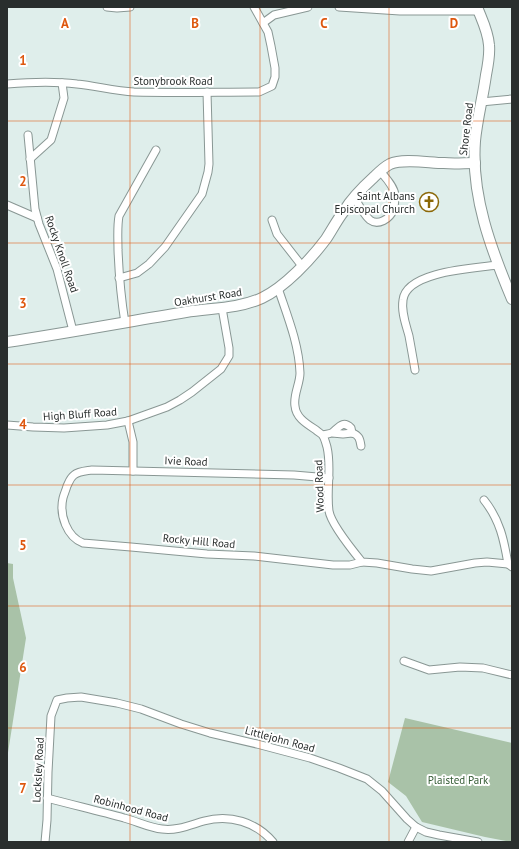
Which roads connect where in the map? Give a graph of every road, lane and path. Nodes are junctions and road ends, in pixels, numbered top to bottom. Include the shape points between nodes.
1 (107, 7) edge
2 (130, 7) edge
3 (254, 7) edge
4 (308, 7) edge
5 (339, 7) edge
6 (478, 9) edge
7 (263, 23) junction
8 (62, 83) junction
9 (7, 84) edge
10 (207, 92) junction
11 (512, 99) edge
12 (481, 102) junction
13 (28, 136) dead end
14 (156, 150) dead end
15 (30, 159) junction
16 (474, 163) junction
17 (380, 171) junction
18 (354, 197) junction
19 (7, 205) edge
20 (37, 218) junction
21 (272, 220) dead end
22 (498, 265) junction
23 (302, 266) junction
24 (119, 278) junction
25 (278, 288) junction
26 (512, 299) edge
27 (222, 308) junction
28 (125, 322) junction
29 (73, 331) junction
30 (7, 342) edge
31 (415, 370) dead end
32 (128, 421) junction
33 (7, 424) edge
34 (323, 435) junction
35 (361, 446) dead end
36 (133, 471) junction
37 (329, 478) junction
38 (484, 500) dead end
39 (62, 503) joint
40 (362, 562) junction
41 (510, 566) edge
42 (404, 661) dead end
43 (512, 675) edge
44 (57, 700) joint
45 (47, 798) junction
46 (416, 827) junction
47 (45, 842) edge
48 (273, 842) edge
49 (408, 842) edge
50 (478, 842) edge

1 - 2 street
3 - 7 street, Stonybrook Road
4 - 7 street via 274,15
5 - 6 street via 400,11
6 - 12 street, Shore Road via 487,31 489,46
7 - 10 street, Stonybrook Road via 275,60 272,86 259,92
8 - 9 street, Stonybrook Road
8 - 10 street, Stonybrook Road via 135,92
8 - 15 street via 64,98 51,140
10 - 24 street via 209,164 202,194 155,259 137,273
11 - 12 street
12 - 16 street, Shore Road
13 - 15 street, Rocky Knoll Road
14 - 24 street via 119,216
15 - 20 street, Rocky Knoll Road
16 - 17 street, Oakhurst Road via 403,162 391,164
16 - 22 street, Shore Road via 482,215
17 - 18 street, Oakhurst Road
17 - 18 street via 395,194 393,210 388,217 375,222 369,219
18 - 23 street, Oakhurst Road via 327,238
19 - 20 street
20 - 29 street, Rocky Knoll Road via 57,269
21 - 23 street via 284,245
22 - 26 street, Shore Road
22 - 31 street via 434,274 423,278 404,293 403,311
23 - 25 street, Oakhurst Road
24 - 28 street
25 - 27 street, Oakhurst Road via 254,301
25 - 34 street via 298,352 300,374 295,406 302,420
27 - 28 street, Oakhurst Road
27 - 32 street, High Bluff Road via 229,356 221,369 180,400
28 - 29 street, Oakhurst Road
29 - 30 street, Oakhurst Road
32 - 33 street, High Bluff Road via 64,428
32 - 36 street via 133,442
34 - 35 street via 332,433 346,424 357,435
34 - 37 street, Wood Road via 329,461
36 - 37 street, Ivie Road
36 - 39 street, Ivie Road via 92,470 73,475
37 - 40 street, Wood Road via 331,518
38 - 41 street via 498,520
39 - 40 street, Rocky Hill Road via 68,530 73,537 83,543 254,556 333,565
40 - 41 street via 431,571 487,562
42 - 43 street via 429,670 483,668
44 - 45 street, Locksley Road via 51,716
44 - 46 street, Littlejohn Road via 81,698 117,703 210,733 310,758 339,768 366,780 382,791
45 - 47 street, Locksley Road
45 - 48 street, Robinhood Road via 162,829 175,830 219,819 238,820 254,826
46 - 49 street
46 - 50 street, Littlejohn Road via 426,832

